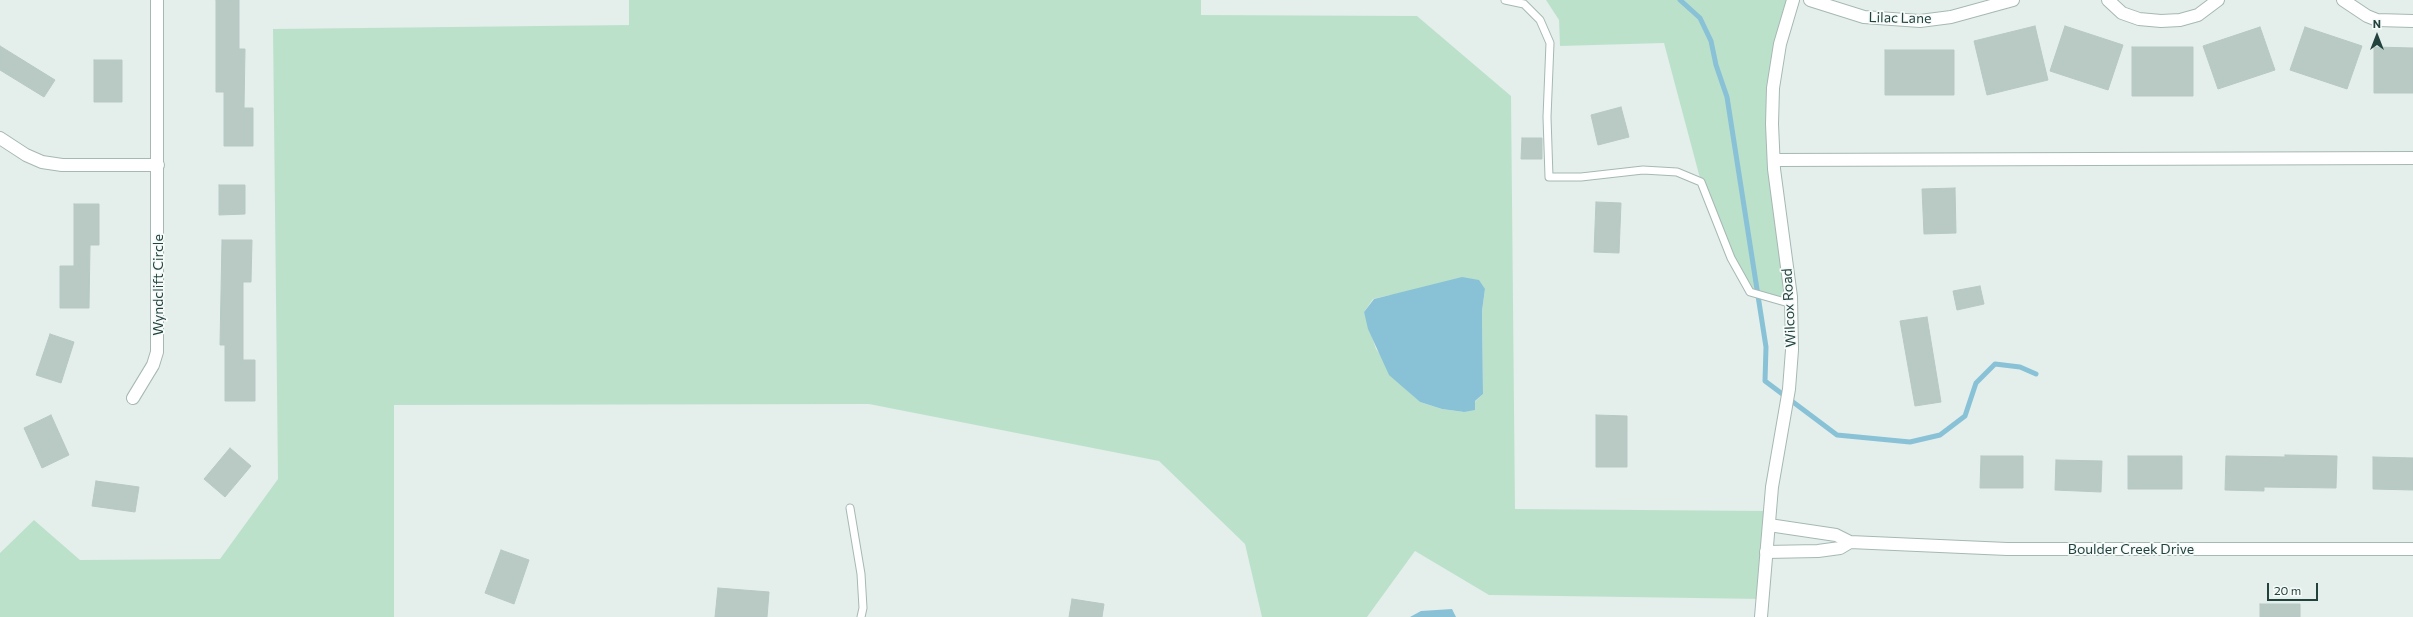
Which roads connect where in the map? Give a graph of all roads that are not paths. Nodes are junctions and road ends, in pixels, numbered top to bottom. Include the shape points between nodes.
1 (157, 0) edge
2 (1505, 0) edge
3 (1792, 0) edge
4 (1810, 0) edge
5 (2013, 0) edge
6 (2108, 0) edge
7 (2218, 0) edge
8 (2343, 0) edge
9 (2413, 21) edge
10 (0, 138) edge
11 (2413, 158) edge
12 (1775, 160) junction
13 (158, 165) junction
14 (1792, 304) junction
15 (133, 398) dead end
16 (850, 508) dead end
17 (1769, 526) junction
18 (1850, 542) junction
19 (2413, 549) edge
20 (1766, 552) junction
21 (860, 617) edge
22 (1761, 617) edge

1 - 13 street, Wyndclift Circle
2 - 14 lane via 1524,4 1540,20 1550,42 1547,117 1549,177 1581,177 1643,170 1677,172 1701,182 1730,258 1750,292
3 - 12 street, Wilcox Road via 1780,44 1773,88
4 - 5 street, Lilac Lane via 1864,17 1920,21 1951,17
6 - 7 street via 2122,13 2161,21 2180,20 2198,15
8 - 9 street via 2377,20
10 - 13 street via 26,155 48,163
11 - 12 street
12 - 14 street, Wilcox Road via 1774,169
13 - 15 street, Wyndclift Circle via 157,352 153,365
14 - 17 street, Wilcox Road via 1789,382 1772,486
16 - 21 lane via 861,574 863,608
17 - 18 street, Boulder Creek Drive via 1836,535
17 - 20 street, Wilcox Road
18 - 19 street, Boulder Creek Drive via 2007,549
18 - 20 street, Boulder Creek Drive via 1840,548 1818,551
20 - 22 street, Wilcox Road

